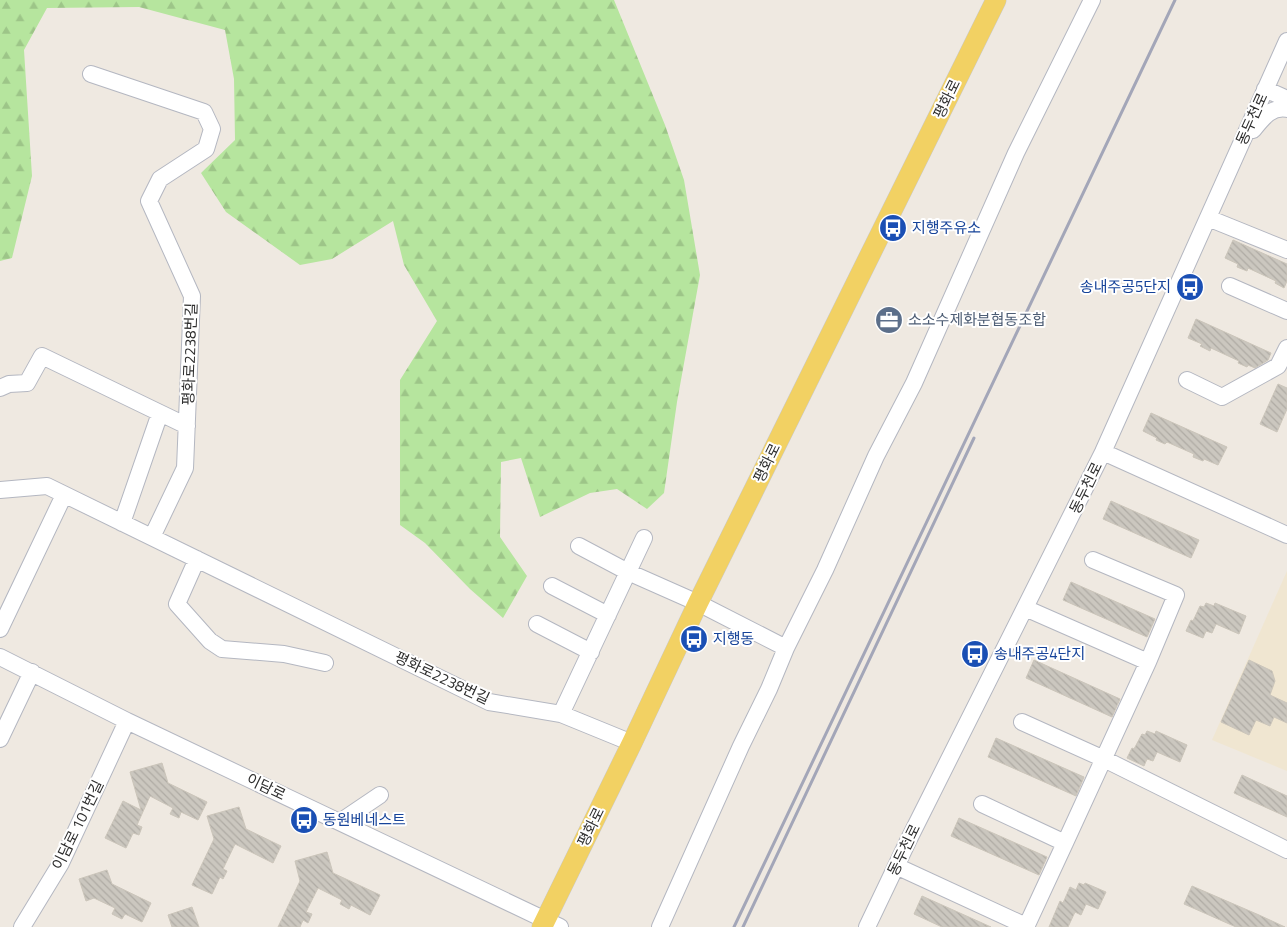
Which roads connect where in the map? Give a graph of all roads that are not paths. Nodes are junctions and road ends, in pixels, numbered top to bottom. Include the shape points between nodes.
1 (996, 0) edge
2 (1092, 0) edge
3 (1287, 41) edge
4 (90, 74) dead end
5 (1265, 90) junction
6 (1287, 98) edge
7 (1287, 109) edge
8 (1240, 145) junction
9 (1208, 218) junction
10 (1287, 250) edge
11 (1230, 286) dead end
12 (1287, 311) edge
13 (1286, 351) edge
14 (1187, 380) dead end
15 (0, 388) edge
16 (160, 413) junction
17 (187, 426) junction
18 (1103, 452) junction
19 (0, 490) edge
20 (64, 494) junction
21 (122, 523) junction
22 (1287, 535) edge
23 (152, 537) junction
24 (644, 538) dead end
25 (579, 546) dead end
26 (197, 559) junction
27 (1094, 560) dead end
28 (628, 572) junction
29 (552, 586) dead end
30 (698, 603) junction
31 (1026, 608) junction
32 (608, 615) junction
33 (537, 624) dead end
34 (0, 629) edge
35 (786, 648) junction
36 (591, 652) junction
37 (0, 657) edge
38 (325, 662) dead end
39 (1148, 662) junction
40 (32, 672) junction
41 (561, 714) junction
42 (127, 721) junction
43 (1022, 722) dead end
44 (0, 739) edge
45 (632, 743) junction
46 (1104, 759) junction
47 (380, 795) dead end
48 (982, 804) dead end
49 (340, 822) junction
50 (1065, 843) junction
51 (1287, 850) edge
52 (896, 866) junction
53 (549, 925) edge
54 (1026, 926) edge
55 (22, 927) edge
56 (660, 927) edge
57 (867, 927) edge

1 - 30 main road, 평화로
2 - 35 street via 1016,153 914,383
3 - 5 street, 동두천로
4 - 17 street, 평화로2238번길 via 204,112 212,129 206,149 160,180 149,200 192,296
5 - 6 street
5 - 8 street, 동두천로
7 - 8 street via 1266,114
8 - 9 street, 동두천로
9 - 10 street
9 - 18 street, 동두천로
11 - 12 street
13 - 14 street via 1278,366 1222,397
15 - 16 street via 9,384 27,384 42,356
16 - 17 street
16 - 21 street
17 - 23 street, 평화로2238번길 via 185,468
18 - 22 street
18 - 31 street, 동두천로
19 - 20 street, 평화로2238번길 via 47,486
20 - 21 street, 평화로2238번길
20 - 34 street
21 - 23 street, 평화로2238번길
23 - 26 street, 평화로2238번길
24 - 28 street
25 - 28 street
26 - 38 street via 177,604 210,641 222,649 284,654
26 - 41 street, 평화로2238번길 via 489,702
27 - 39 street via 1176,595
28 - 30 street
28 - 32 street
29 - 32 street
30 - 35 street
30 - 45 main road, 평화로
31 - 39 street
31 - 52 street, 동두천로
32 - 36 street
33 - 36 street
35 - 56 street
36 - 41 street
37 - 40 street, 이담로
39 - 46 street
40 - 42 street, 이담로
40 - 44 street
41 - 45 street, 평화로2238번길
42 - 49 street, 이담로
42 - 55 street, 이담로 101번길 via 61,863
43 - 46 street
45 - 53 main road, 평화로
46 - 50 street
46 - 51 street
47 - 49 street
48 - 50 street
49 - 53 street, 이담로
50 - 54 street
52 - 54 street
52 - 57 street, 동두천로

